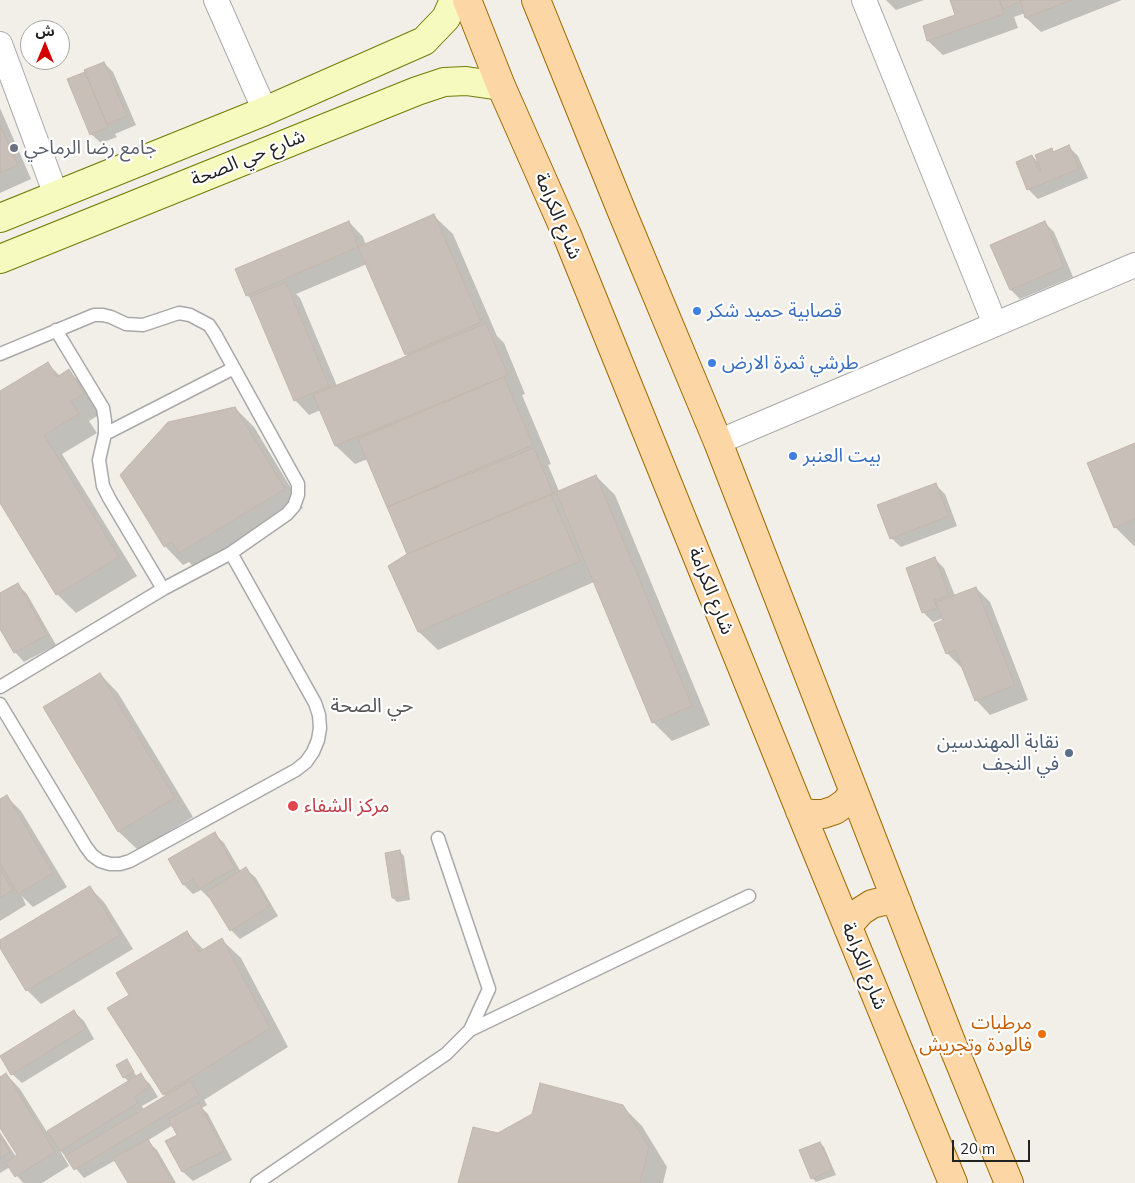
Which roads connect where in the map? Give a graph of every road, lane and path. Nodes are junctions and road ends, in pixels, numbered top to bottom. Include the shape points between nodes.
1 (216, 0) edge
2 (454, 0) edge
3 (467, 0) edge
4 (536, 0) edge
5 (864, 0) edge
6 (0, 44) edge
7 (501, 86) junction
8 (264, 111) junction
9 (56, 195) junction
10 (0, 218) edge
11 (0, 259) edge
12 (1135, 265) edge
13 (995, 324) junction
14 (56, 330) junction
15 (0, 354) edge
16 (234, 368) junction
17 (105, 434) junction
18 (718, 442) junction
19 (231, 553) junction
20 (163, 589) junction
21 (0, 687) edge
22 (0, 704) edge
23 (854, 792) junction
24 (800, 812) junction
25 (438, 838) dead end
26 (749, 896) dead end
27 (897, 902) junction
28 (848, 928) junction
29 (470, 1030) junction
30 (258, 1183) edge
31 (953, 1183) edge
32 (1009, 1183) edge

1 - 8 street
2 - 8 main road, شارع حي الصحة via 446,18 424,41
3 - 7 main road, شارع الكرامة
4 - 18 main road
5 - 13 street
6 - 9 street
7 - 11 main road, شارع حي الصحة via 466,81 444,82 417,91
7 - 24 main road, شارع الكرامة via 566,235
8 - 9 main road, شارع حي الصحة
9 - 10 main road, شارع حي الصحة
12 - 13 street
13 - 18 street
14 - 15 lane
14 - 16 lane via 94,316 143,325 179,313 190,315 209,325
14 - 17 lane via 103,408
16 - 17 lane
16 - 19 lane via 293,473 298,495 287,514
17 - 20 lane via 100,460 103,486
18 - 23 main road
19 - 20 lane
19 - 22 lane via 319,715 320,728 313,752 296,770 130,861 110,864 96,858 86,847
20 - 21 lane
23 - 24 main road via 835,810 823,814
23 - 27 main road
24 - 28 main road, شارع الكرامة
25 - 29 lane via 489,989
26 - 29 lane
27 - 28 main road via 872,904 861,911
27 - 32 main road
28 - 31 main road, شارع الكرامة
29 - 30 lane via 446,1054

